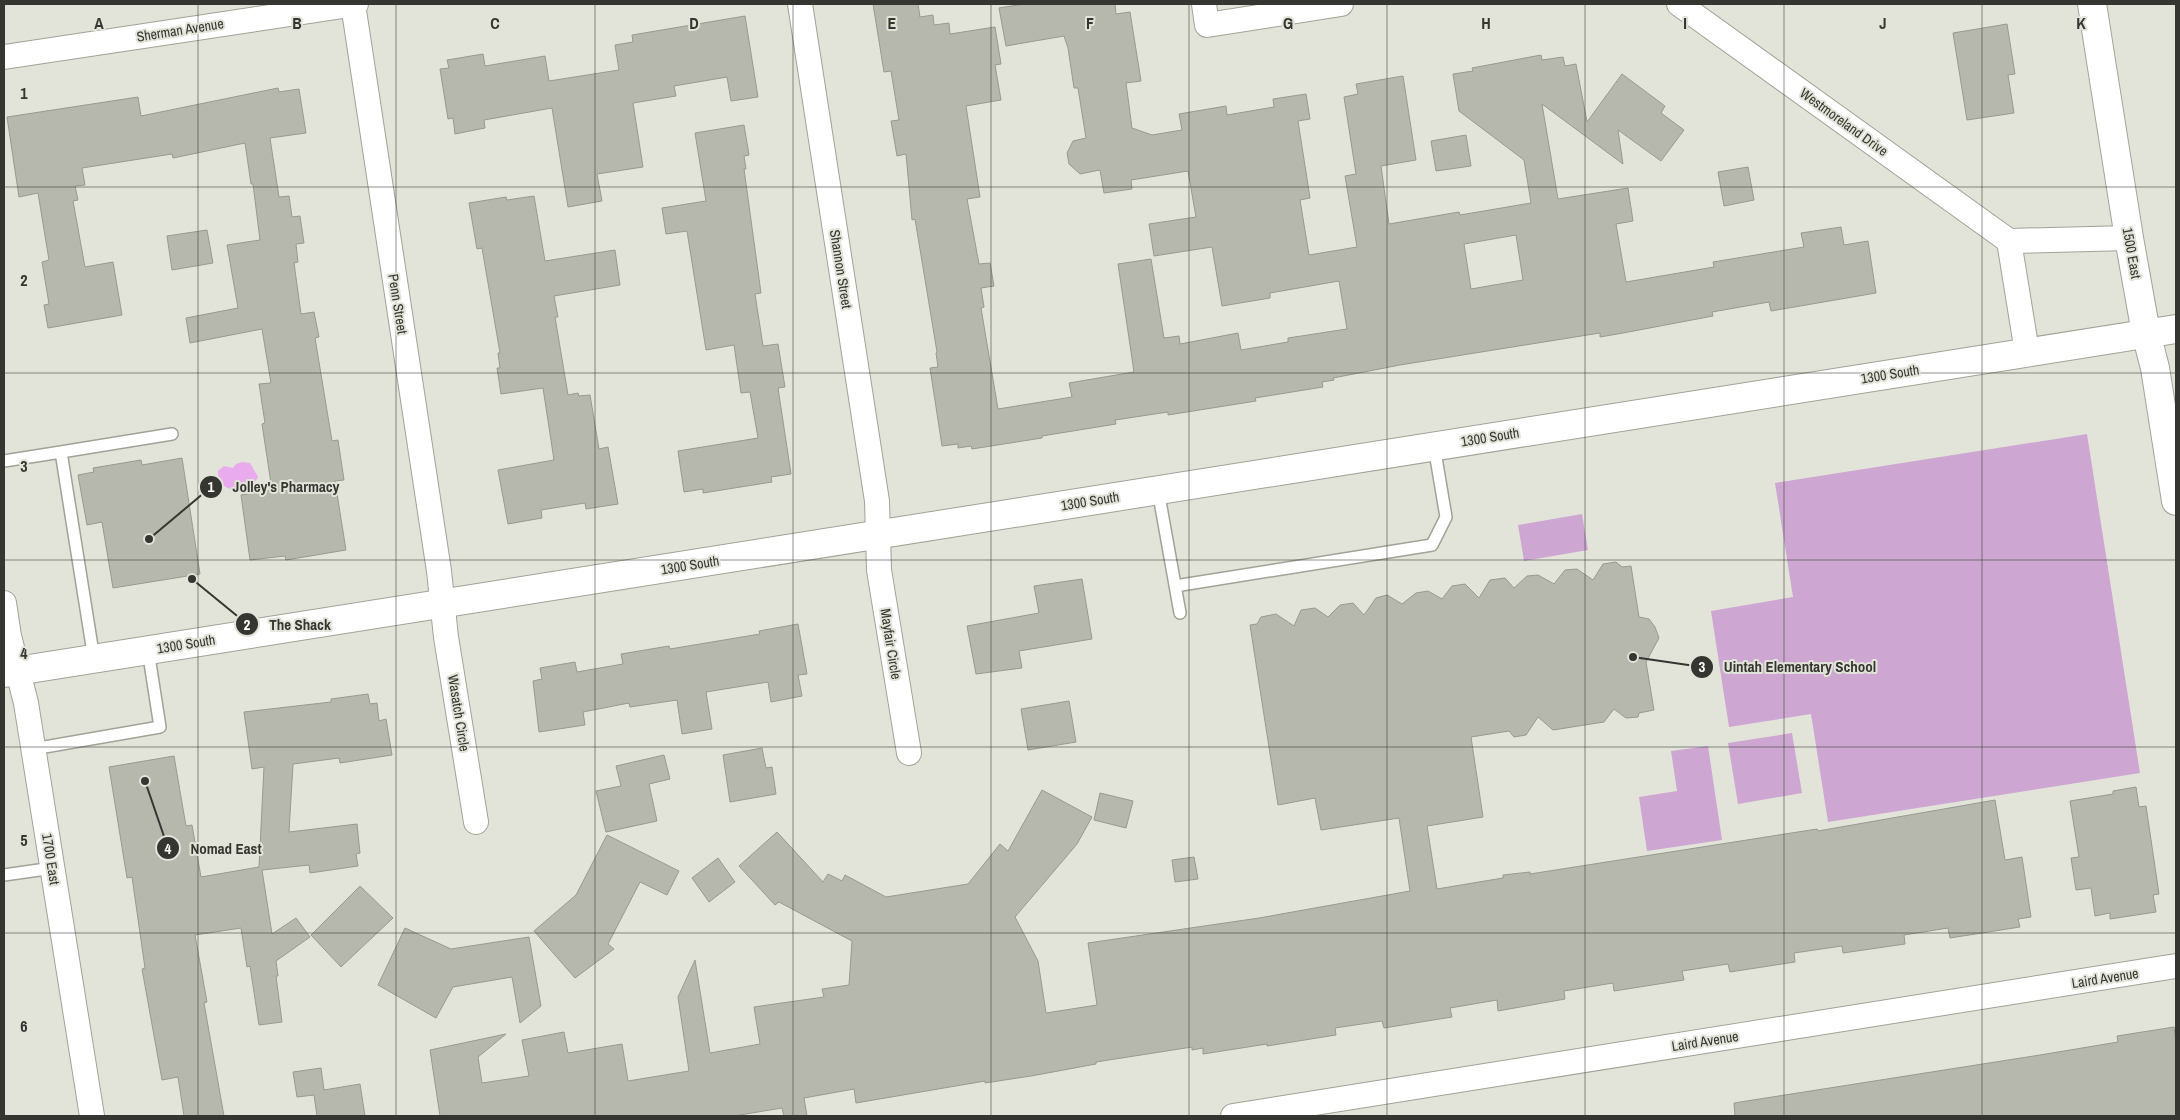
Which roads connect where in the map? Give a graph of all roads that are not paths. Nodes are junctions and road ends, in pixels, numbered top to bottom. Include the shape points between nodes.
1 (354, 4) edge
2 (800, 4) edge
3 (1341, 4) edge
4 (1679, 4) edge
5 (2092, 4) edge
6 (1205, 14) edge
7 (4, 56) edge
8 (2129, 238) junction
9 (2009, 241) junction
10 (2176, 329) edge
11 (2146, 333) junction
12 (2027, 352) junction
13 (172, 434) dead end
14 (1434, 446) junction
15 (61, 452) junction
16 (4, 461) edge
17 (1158, 490) junction
18 (2176, 501) edge
19 (879, 535) junction
20 (1175, 586) junction
21 (4, 603) edge
22 (443, 604) junction
23 (1180, 614) dead end
24 (148, 650) junction
25 (94, 659) junction
26 (11, 672) edge
27 (33, 749) junction
28 (909, 753) dead end
29 (476, 822) dead end
30 (53, 868) junction
31 (4, 875) edge
32 (2176, 966) edge
33 (92, 1116) edge
34 (1233, 1116) edge

1 - 7 street, Sherman Avenue
1 - 22 street, Penn Street
2 - 19 street, Shannon Street via 877,501
3 - 6 street
4 - 9 street, Westmoreland Drive
5 - 8 street, 1500 East
8 - 9 street
8 - 11 street, 1500 East
9 - 12 street
10 - 11 street, 1300 South
11 - 12 street, 1300 South
11 - 18 street, 1500 East via 2155,368
12 - 14 street, 1300 South
13 - 15 lane
14 - 17 street, 1300 South
14 - 20 lane via 1446,517 1432,545
15 - 16 lane
15 - 25 lane
17 - 19 street, 1300 South
17 - 20 lane
19 - 22 street, 1300 South
19 - 28 street, Mayfair Circle via 879,570
20 - 23 lane
21 - 26 street, 1700 East
22 - 24 street, 1300 South
22 - 29 street, Wasatch Circle
24 - 25 street, 1300 South
24 - 27 lane via 160,727
25 - 26 street, 1300 South
26 - 27 street, 1700 East via 26,703
27 - 30 street, 1700 East
30 - 31 lane
30 - 33 street, 1700 East
32 - 34 street, Laird Avenue

